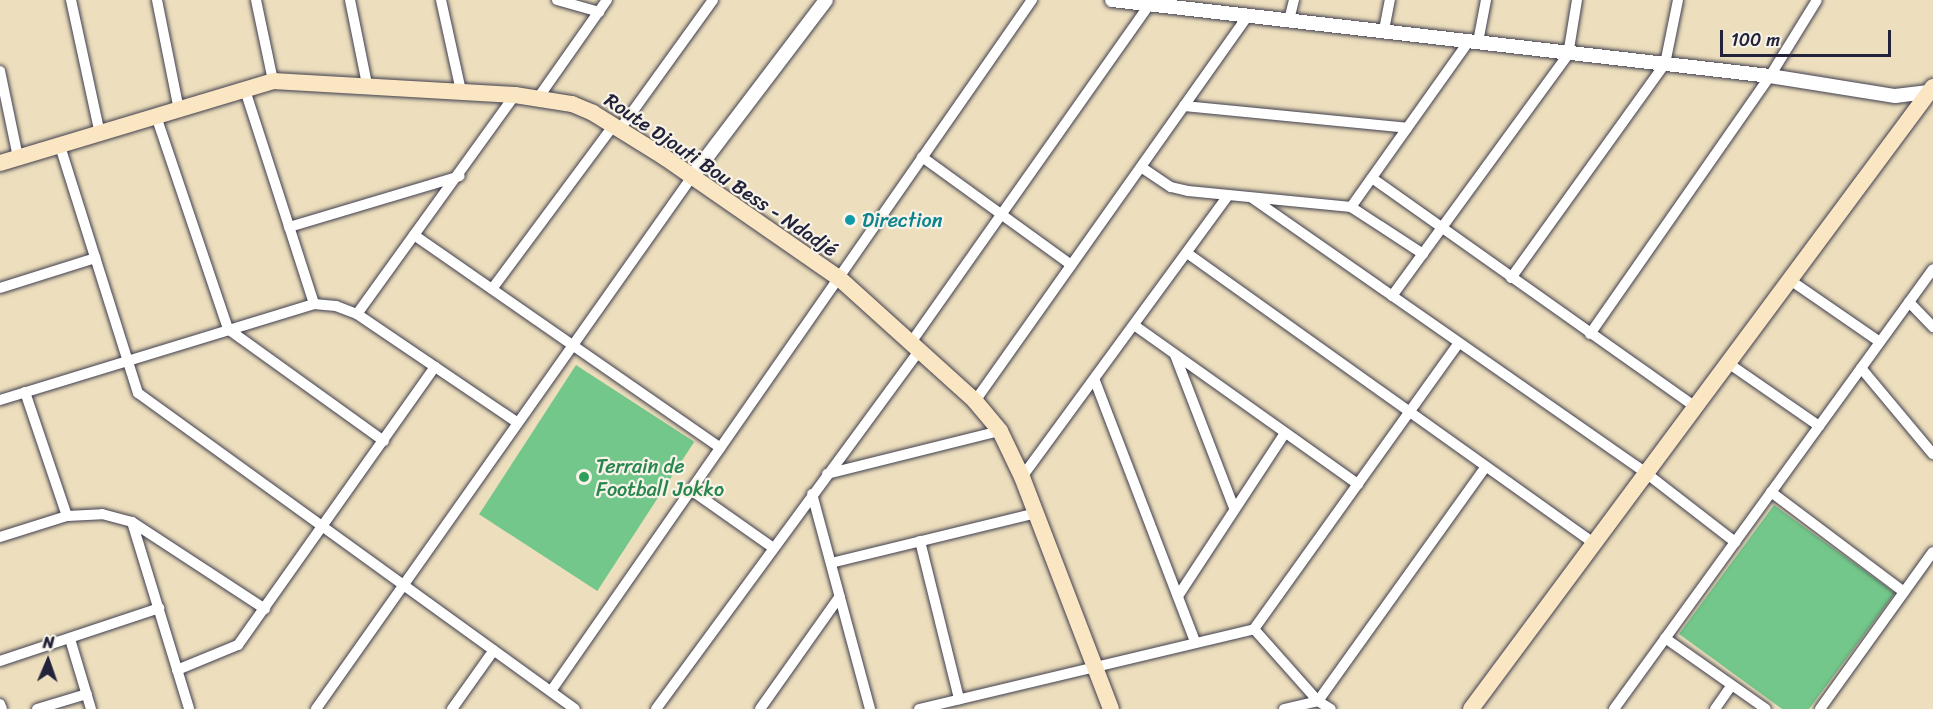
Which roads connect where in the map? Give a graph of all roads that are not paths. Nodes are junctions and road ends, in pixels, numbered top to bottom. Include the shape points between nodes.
1 (71, 0) edge
2 (157, 0) edge
3 (256, 0) edge
4 (350, 0) edge
5 (441, 0) edge
6 (557, 0) edge
7 (607, 0) edge
8 (713, 0) edge
9 (826, 0) edge
10 (1032, 0) edge
11 (1112, 0) edge
12 (1294, 0) edge
13 (1390, 0) edge
14 (1486, 0) edge
15 (1577, 0) edge
16 (1678, 0) edge
17 (1817, 0) edge
18 (1149, 5) junction
19 (1187, 5) edge
20 (599, 12) junction
21 (1248, 16) junction
22 (1289, 20) junction
23 (1384, 30) junction
24 (1473, 41) junction
25 (1568, 55) junction
26 (1665, 64) junction
27 (0, 71) edge
28 (1770, 76) junction
29 (273, 81) junction
30 (367, 84) junction
31 (245, 90) junction
32 (461, 91) junction
33 (1932, 91) edge
34 (515, 95) junction
35 (538, 98) junction
36 (1184, 106) junction
37 (179, 110) junction
38 (156, 116) junction
39 (617, 127) junction
40 (1407, 128) junction
41 (100, 134) junction
42 (60, 146) junction
43 (18, 158) junction
44 (922, 158) junction
45 (0, 163) edge
46 (1141, 167) junction
47 (460, 176) junction
48 (692, 178) junction
49 (1372, 178) junction
50 (1228, 196) junction
51 (1252, 198) junction
52 (1351, 207) junction
53 (1002, 215) junction
54 (289, 227) junction
55 (1442, 228) junction
56 (414, 235) junction
57 (1187, 253) junction
58 (1423, 254) junction
59 (95, 258) junction
60 (1071, 265) junction
61 (1933, 269) edge
62 (838, 278) junction
63 (1511, 278) junction
64 (1790, 280) junction
65 (0, 288) edge
66 (492, 289) junction
67 (1392, 296) junction
68 (1909, 302) junction
69 (314, 304) junction
70 (357, 314) junction
71 (1134, 325) junction
72 (1933, 327) edge
73 (228, 329) junction
74 (1590, 334) junction
75 (1880, 342) junction
76 (1458, 344) junction
77 (916, 345) junction
78 (573, 346) junction
79 (1174, 355) junction
80 (129, 360) junction
81 (1728, 363) junction
82 (435, 367) junction
83 (1861, 368) junction
84 (1095, 381) junction
85 (25, 392) junction
86 (0, 400) edge
87 (975, 401) junction
88 (1696, 407) junction
89 (1409, 413) junction
90 (518, 423) junction
91 (1819, 426) junction
92 (1000, 431) junction
93 (1285, 433) junction
94 (384, 441) junction
95 (720, 448) junction
96 (1933, 454) edge
97 (1485, 468) junction
98 (1646, 473) junction
99 (827, 474) junction
100 (1022, 477) junction
101 (1358, 484) junction
102 (691, 490) junction
103 (1771, 492) junction
104 (812, 494) junction
105 (1234, 508) junction
106 (1036, 513) junction
107 (67, 516) junction
108 (132, 522) junction
109 (325, 526) junction
110 (0, 537) edge
111 (920, 542) junction
112 (1735, 542) junction
113 (1594, 543) junction
114 (772, 547) junction
115 (1933, 552) edge
116 (831, 563) junction
117 (404, 584) junction
118 (1904, 592) junction
119 (840, 596) junction
120 (1178, 596) junction
121 (159, 608) junction
122 (265, 609) junction
123 (1254, 629) junction
124 (1665, 638) junction
125 (70, 639) junction
126 (1195, 641) junction
127 (494, 650) junction
128 (0, 661) edge
129 (1095, 666) junction
130 (177, 670) junction
131 (1732, 685) junction
132 (551, 691) junction
133 (87, 694) junction
134 (959, 699) junction
135 (1318, 700) junction
136 (0, 704) edge
137 (1478, 707) edge
138 (2, 709) edge
139 (37, 709) edge
140 (92, 709) edge
141 (189, 709) edge
142 (316, 709) edge
143 (452, 709) edge
144 (575, 709) edge
145 (656, 709) edge
146 (760, 709) edge
147 (870, 709) edge
148 (919, 709) edge
149 (1112, 709) edge
150 (1284, 709) edge
151 (1331, 709) edge
152 (1614, 709) edge
153 (1715, 709) edge
154 (1766, 709) edge
155 (1820, 709) edge

1 - 41 street
2 - 37 street
3 - 29 street
4 - 30 street
5 - 32 street
6 - 20 street
7 - 20 street
8 - 39 street
9 - 48 street
10 - 44 street
11 - 18 street
12 - 22 street
13 - 23 street
14 - 24 street
15 - 25 street
16 - 26 street
17 - 28 street
18 - 19 street
18 - 53 street
19 - 21 street
20 - 35 street
21 - 22 street
21 - 36 street
22 - 23 street
23 - 24 street
24 - 25 street
24 - 40 street
25 - 26 street
25 - 55 street
26 - 28 street
26 - 63 street
27 - 43 street
28 - 33 street via 1895,96
28 - 74 street
29 - 30 main road, Route Djouti Bou Bess - Ndadjé
29 - 31 main road, Route Djouti Bou Bess - Ndadjé
30 - 32 main road, Route Djouti Bou Bess - Ndadjé
31 - 37 main road, Route Djouti Bou Bess - Ndadjé
31 - 54 street
32 - 34 main road, Route Djouti Bou Bess - Ndadjé
33 - 64 main road
34 - 35 main road, Route Djouti Bou Bess - Ndadjé
34 - 47 street
35 - 39 main road, Route Djouti Bou Bess - Ndadjé via 572,104
36 - 40 street
36 - 46 street
37 - 38 main road, Route Djouti Bou Bess - Ndadjé
38 - 41 main road, Route Djouti Bou Bess - Ndadjé
38 - 73 street
39 - 48 main road, Route Djouti Bou Bess - Ndadjé
39 - 66 street
40 - 49 street
41 - 42 main road, Route Djouti Bou Bess - Ndadjé
42 - 43 main road, Route Djouti Bou Bess - Ndadjé
42 - 59 street
43 - 45 main road, Route Djouti Bou Bess - Ndadjé
44 - 53 street
44 - 62 street
46 - 50 street via 1179,190
46 - 60 street
47 - 54 street
47 - 56 street
48 - 62 main road, Route Djouti Bou Bess - Ndadjé
48 - 78 street
49 - 52 street
49 - 55 street
50 - 51 street
50 - 57 street
51 - 52 street
51 - 67 street
52 - 58 street
53 - 60 street
53 - 77 street
54 - 69 street
55 - 58 street
55 - 63 street
56 - 66 street
56 - 70 street
57 - 71 street
57 - 89 street
58 - 67 street
59 - 65 street
59 - 80 street
60 - 87 street
61 - 68 street
62 - 77 main road, Route Djouti Bou Bess - Ndadjé
62 - 95 street
63 - 74 street
64 - 75 street
64 - 81 main road
66 - 78 street
67 - 76 street
68 - 72 street
68 - 75 street
69 - 70 street via 336,306
69 - 73 street
70 - 82 street
71 - 79 street
71 - 84 street
73 - 80 street
73 - 94 street
74 - 88 street
75 - 83 street
76 - 89 street
76 - 98 street
77 - 87 main road, Route Djouti Bou Bess - Ndadjé
77 - 99 street
78 - 90 street
78 - 95 street
79 - 93 street
79 - 105 street
80 - 85 street
80 - 109 street via 138,393 146,402
81 - 88 main road
81 - 91 street
82 - 90 street
82 - 94 street
83 - 91 street
83 - 96 street
84 - 100 street
84 - 120 street
85 - 86 street
85 - 107 street
87 - 92 main road, Route Djouti Bou Bess - Ndadjé
88 - 98 main road
89 - 97 street
89 - 101 street
90 - 117 street
91 - 103 street
92 - 99 street
92 - 100 main road, Route Djouti Bou Bess - Ndadjé
93 - 101 street
93 - 105 street
94 - 109 street
95 - 102 street
97 - 113 street
97 - 135 street
98 - 112 street
98 - 113 main road
99 - 104 street
100 - 106 main road, Route Djouti Bou Bess - Ndadjé
101 - 123 street
102 - 114 street
102 - 132 street
103 - 112 street
103 - 118 street
104 - 114 street
104 - 116 street
105 - 120 street
106 - 111 street
106 - 129 main road, Route Djouti Bou Bess - Ndadjé
107 - 108 street via 102,514
107 - 110 street
108 - 121 street
108 - 122 street
109 - 117 street
109 - 122 street
111 - 116 street
111 - 134 street
112 - 124 street
113 - 137 main road
114 - 145 street
115 - 118 street
116 - 119 street
117 - 127 street
117 - 142 street
118 - 155 street
119 - 146 street
119 - 147 street
120 - 126 street
121 - 125 street
121 - 130 street
122 - 130 street via 231,650
123 - 126 street
123 - 135 street
124 - 131 street
124 - 152 street
125 - 128 street
125 - 133 street
126 - 129 street
127 - 132 street
127 - 143 street
129 - 134 street
129 - 149 main road, Route Djouti Bou Bess - Ndadjé
130 - 141 street
131 - 153 street
131 - 154 street
132 - 144 street
133 - 139 street
133 - 140 street
134 - 148 street
135 - 150 street
135 - 151 street
136 - 138 street

